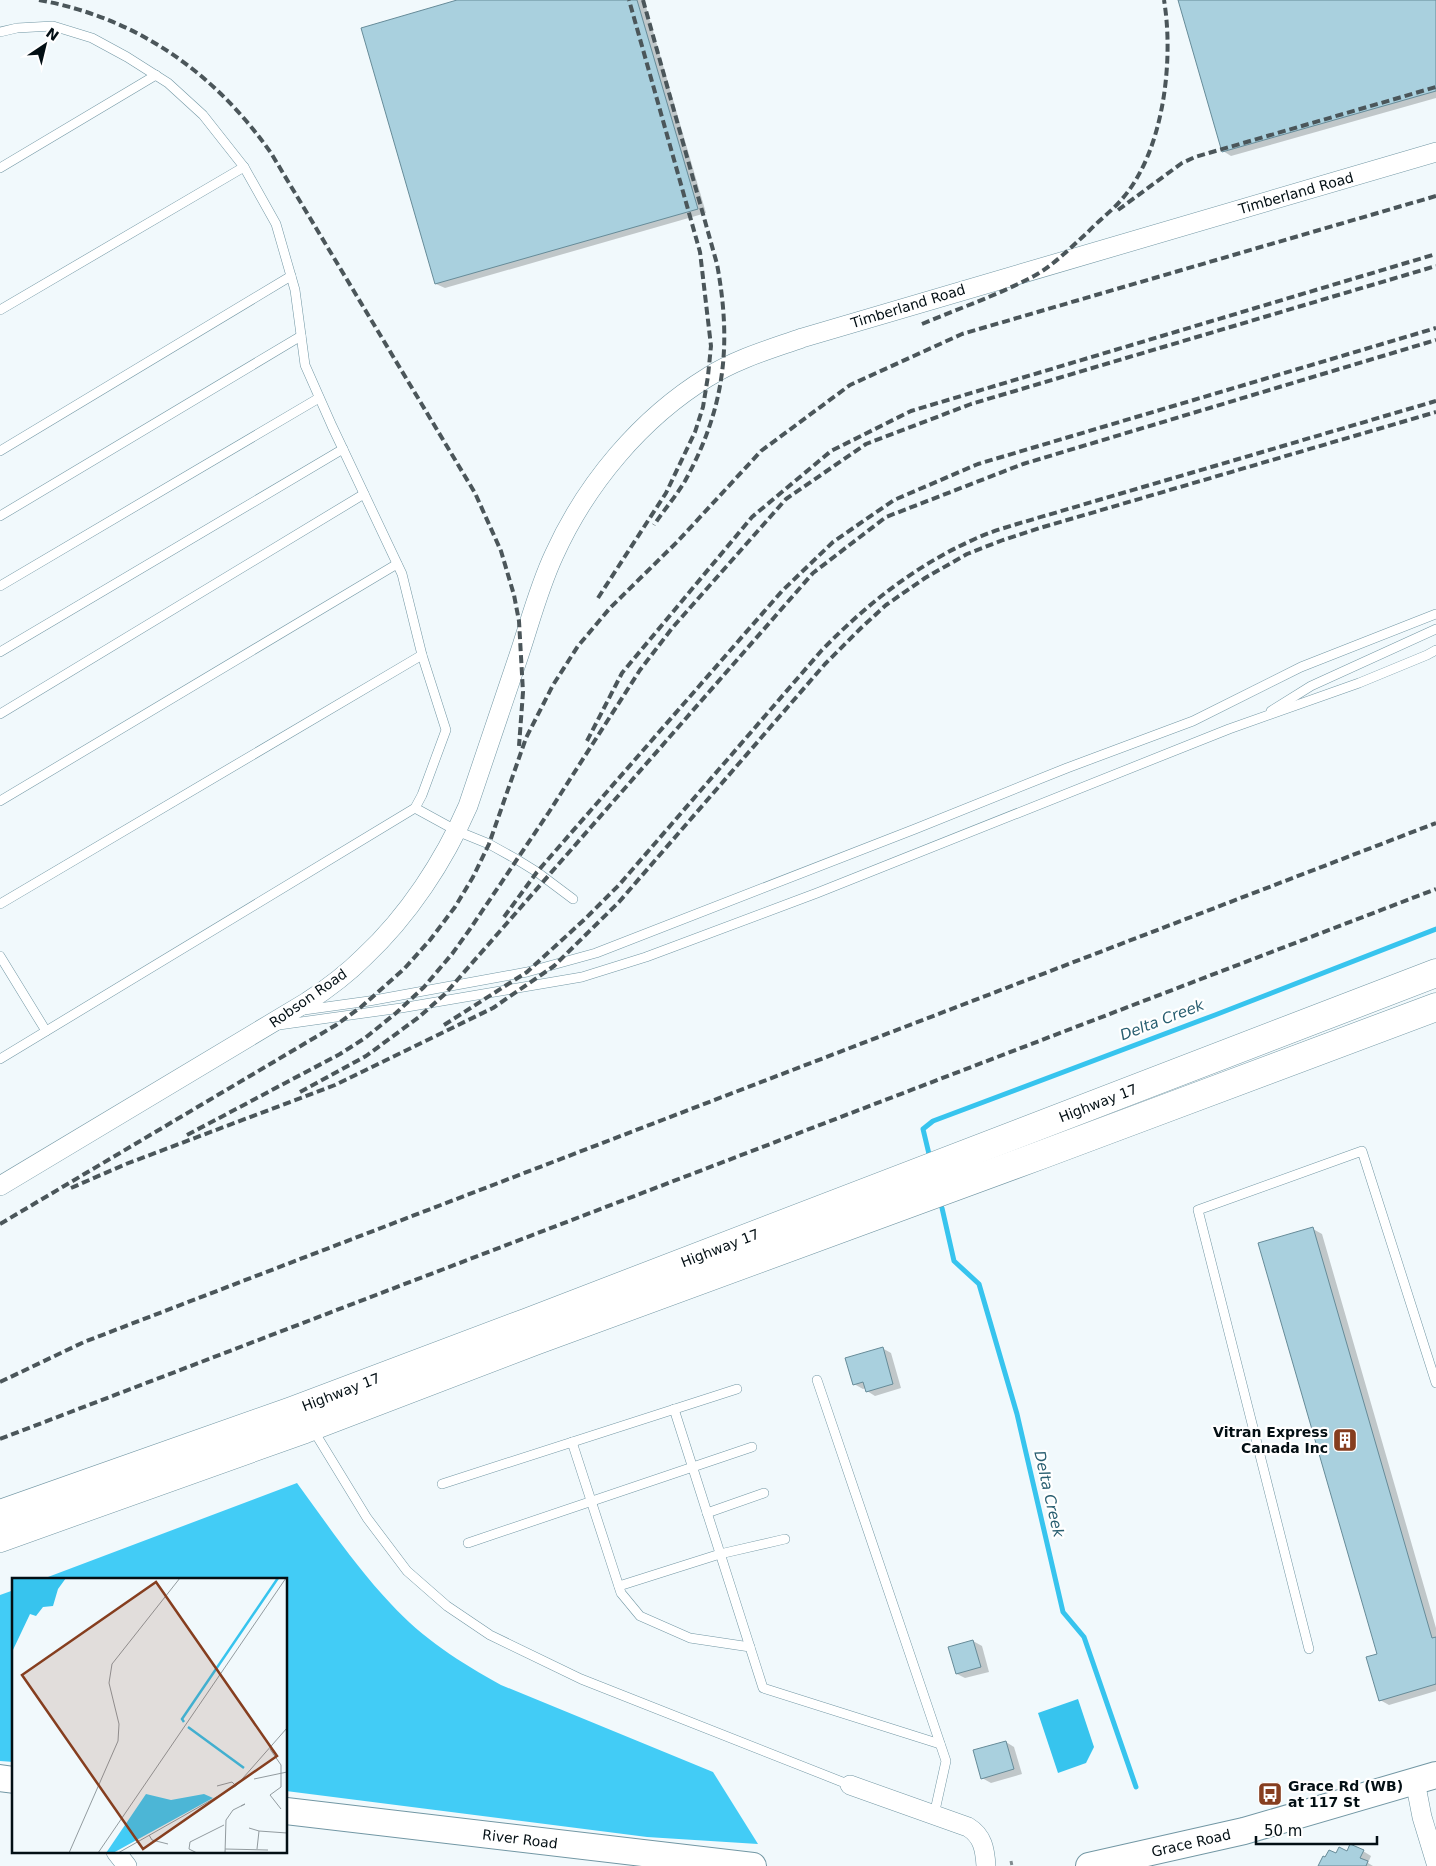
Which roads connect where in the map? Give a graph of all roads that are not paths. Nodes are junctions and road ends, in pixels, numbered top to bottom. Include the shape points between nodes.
1 (0, 32) edge
2 (156, 75) junction
3 (1436, 152) edge
4 (244, 167) junction
5 (0, 168) edge
6 (291, 276) junction
7 (0, 310) edge
8 (301, 336) junction
9 (319, 398) junction
10 (343, 449) junction
11 (0, 451) edge
12 (364, 494) junction
13 (0, 516) edge
14 (397, 564) junction
15 (0, 586) edge
16 (1436, 614) edge
17 (1436, 629) edge
18 (521, 649) joint
19 (1436, 650) edge
20 (0, 652) edge
21 (422, 655) junction
22 (0, 714) edge
23 (1257, 720) junction
24 (0, 801) edge
25 (414, 808) junction
26 (457, 831) junction
27 (573, 900) dead end
28 (0, 904) edge
29 (0, 956) edge
30 (1436, 973) edge
31 (1436, 1007) edge
32 (292, 1011) junction
33 (268, 1026) junction
34 (46, 1031) junction
35 (0, 1059) edge
36 (0, 1186) edge
37 (817, 1380) dead end
38 (1436, 1383) edge
39 (737, 1389) dead end
40 (674, 1409) junction
41 (311, 1426) junction
42 (572, 1442) junction
43 (752, 1447) dead end
44 (692, 1467) junction
45 (442, 1484) dead end
46 (764, 1493) dead end
47 (591, 1501) junction
48 (707, 1513) junction
49 (0, 1514) edge
50 (0, 1538) edge
51 (785, 1540) dead end
52 (468, 1543) dead end
53 (720, 1554) junction
54 (619, 1586) junction
55 (750, 1647) junction
56 (1309, 1649) dead end
57 (940, 1744) junction
58 (1426, 1778) edge
59 (850, 1785) joint
60 (288, 1811) edge
61 (934, 1815) junction
62 (118, 1854) edge
63 (1436, 1863) edge
64 (127, 1866) edge
65 (753, 1866) edge
66 (986, 1866) edge
67 (1089, 1866) edge

1 - 2 lane via 53,26 92,38
2 - 4 lane via 203,116
2 - 5 lane
3 - 18 street, Timberland Road via 802,338 708,376 651,422 613,460 587,494 553,557
4 - 6 lane via 276,224
4 - 7 lane
6 - 8 lane
6 - 11 lane
8 - 9 lane via 305,365
8 - 13 lane
9 - 10 lane
9 - 15 lane
10 - 12 lane
10 - 20 lane
12 - 14 lane
12 - 22 lane
14 - 21 lane
14 - 24 lane
16 - 32 lane via 1301,667 1193,721 596,953 527,972
17 - 23 lane via 1311,686
18 - 26 street, Robson Road
19 - 23 lane via 1359,683
21 - 25 lane via 446,730
21 - 28 lane
23 - 33 lane via 817,893 582,978
25 - 26 lane
25 - 34 lane
26 - 27 lane via 516,858
26 - 32 street, Robson Road via 419,892 391,928 332,985
29 - 34 lane
30 - 49 highway, Highway 17 via 292,1411
31 - 41 highway, Highway 17
32 - 33 street, Robson Road
33 - 36 street, Robson Road
34 - 35 lane
37 - 57 lane
38 - 56 lane via 1362,1151 1198,1210
39 - 40 lane
40 - 42 lane
40 - 44 lane
41 - 50 highway, Highway 17
41 - 59 lane via 367,1518 406,1571 447,1606 490,1635 581,1679
42 - 45 lane
42 - 47 lane
43 - 44 lane
44 - 47 lane
44 - 48 lane
46 - 48 lane
47 - 52 lane
47 - 54 lane
48 - 53 lane
51 - 53 lane
53 - 54 lane
53 - 55 lane
54 - 55 lane via 640,1616 690,1638
55 - 57 lane via 763,1688
57 - 61 lane via 946,1761
58 - 63 street via 1422,1818
58 - 67 street, Grace Road via 1244,1831
59 - 61 street
60 - 65 street, River Road
61 - 66 street via 976,1832 983,1844
62 - 64 street

